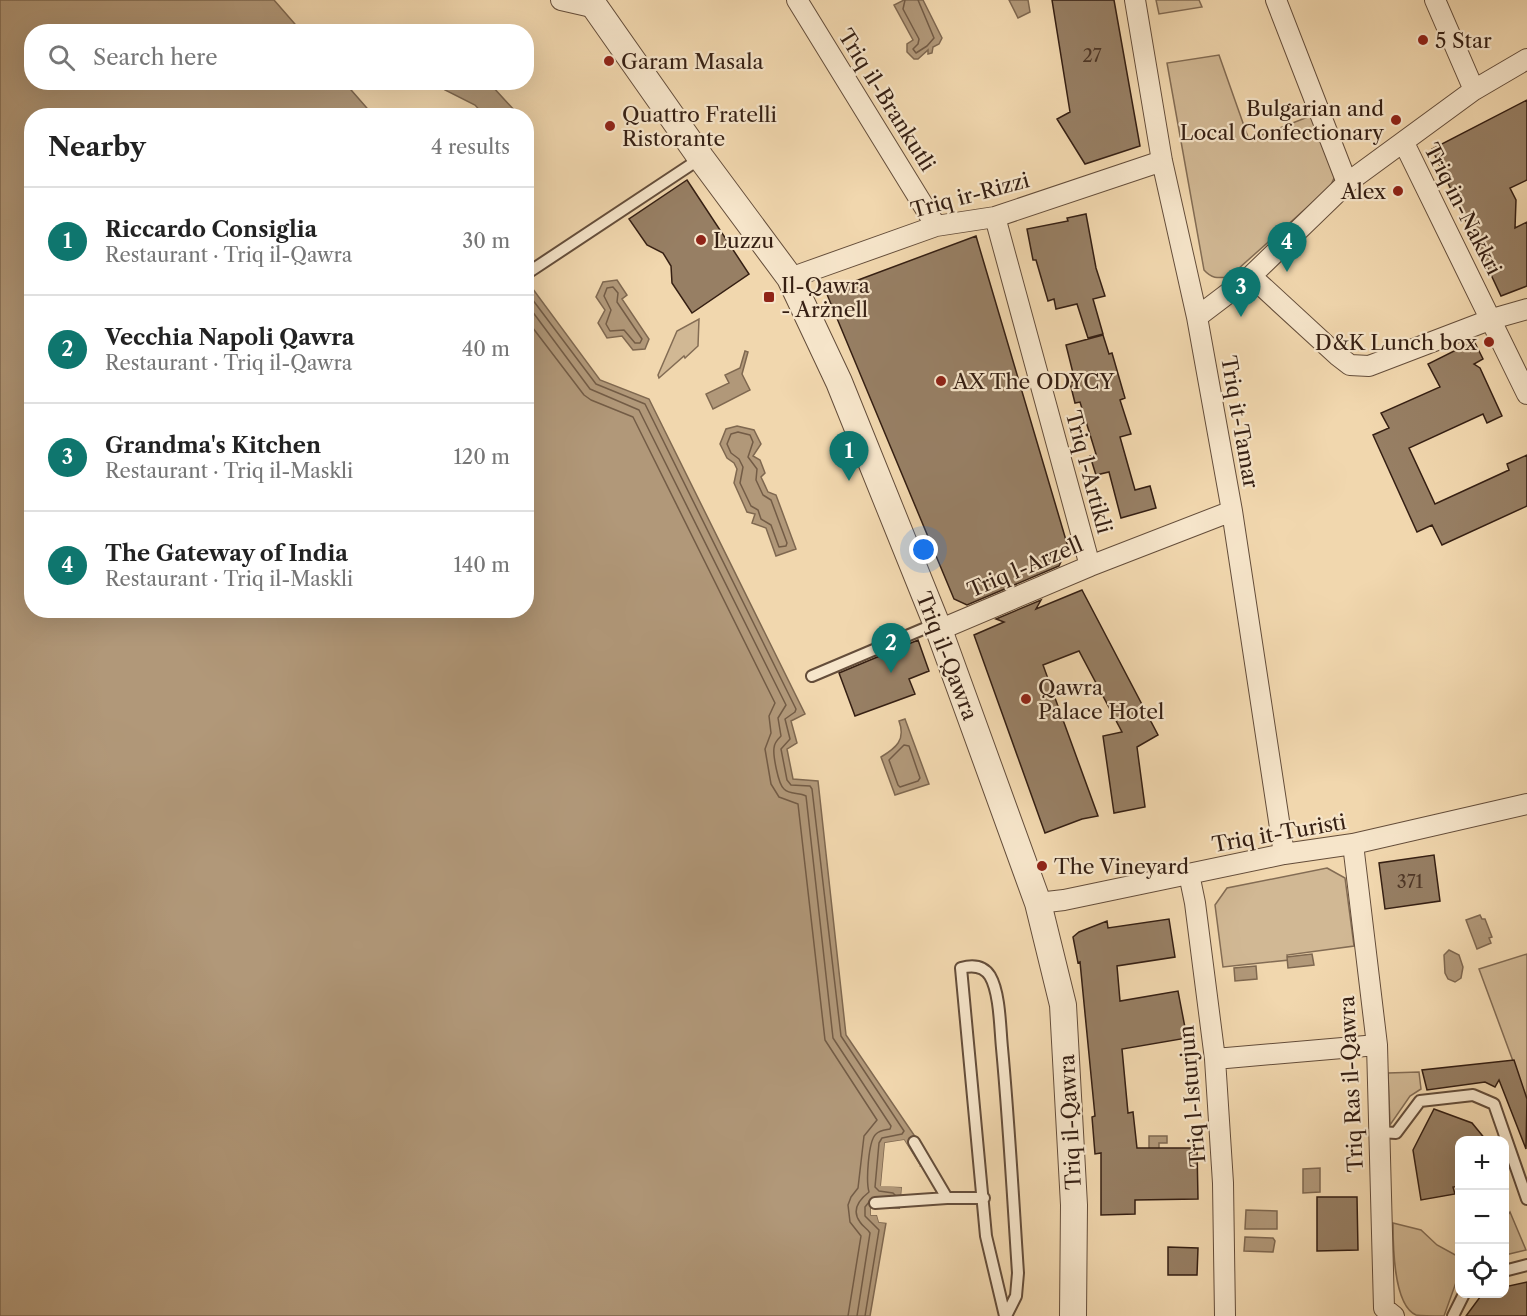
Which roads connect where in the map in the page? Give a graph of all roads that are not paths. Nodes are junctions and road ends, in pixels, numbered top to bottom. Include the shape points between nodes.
1 (561, 0) edge
2 (797, 0) edge
3 (1135, 0) edge
4 (1276, 0) edge
5 (1435, 0) edge
6 (593, 4) edge
7 (1527, 59) edge
8 (1474, 90) junction
9 (1404, 143) junction
10 (701, 158) junction
11 (1162, 160) junction
12 (1347, 183) junction
13 (995, 217) junction
14 (936, 226) junction
15 (534, 269) edge
16 (1251, 276) junction
17 (790, 278) junction
18 (1527, 309) edge
19 (1197, 317) junction
20 (1492, 319) junction
21 (1527, 394) edge
22 (1232, 511) junction
23 (1090, 566) junction
24 (937, 627) junction
25 (812, 676) dead end
26 (1527, 804) edge
27 (1353, 844) junction
28 (1284, 854) junction
29 (1189, 874) junction
30 (1038, 903) junction
31 (1377, 1045) junction
32 (1215, 1059) junction
33 (1379, 1132) junction
34 (914, 1142) dead end
35 (947, 1198) junction
36 (984, 1198) junction
37 (1527, 1199) edge
38 (876, 1203) dead end
39 (1527, 1265) edge
40 (1509, 1270) edge
41 (1462, 1298) edge
42 (1005, 1316) edge
43 (1073, 1316) edge
44 (1225, 1316) edge
45 (1394, 1316) edge
46 (1453, 1316) edge

1 - 6 street
2 - 14 street, Triq il-Brankutli
3 - 11 street, Triq it-Tamar
4 - 12 street
5 - 8 street
6 - 10 street, Triq il-Qawra
7 - 8 street
8 - 9 street
9 - 12 street
9 - 20 street, Triq in-Nakkri
10 - 15 lane
10 - 17 street, Triq il-Qawra
11 - 13 street, Triq ir-Rizzi
11 - 19 street, Triq it-Tamar
12 - 16 street
13 - 14 street, Triq ir-Rizzi
13 - 23 street, Triq l-Artikli
14 - 17 street, Triq ir-Rizzi
16 - 19 street
16 - 20 street via 1350,365 1369,366
17 - 24 street, Triq il-Qawra via 839,382
18 - 20 street
19 - 22 street, Triq it-Tamar
20 - 21 street, Triq in-Nakkri
22 - 23 street, Triq l-Arzell
22 - 28 street, Triq it-Tamar
23 - 24 street, Triq l-Arzell
24 - 25 lane
24 - 30 street, Triq il-Qawra
26 - 27 street, Triq it-Turisti
27 - 28 street, Triq it-Turisti
27 - 31 street, Triq Ras il-Qawra
28 - 29 street, Triq it-Turisti
29 - 30 street, Triq it-Turisti
29 - 32 street, Triq l-Isturjun
30 - 43 street, Triq il-Qawra via 1063,1005 1074,1205
31 - 32 street
31 - 33 street, Triq Ras il-Qawra
32 - 44 street, Triq l-Isturjun via 1223,1183
33 - 37 lane via 1395,1133 1420,1101 1473,1095 1494,1104
33 - 45 street, Triq Ras il-Qawra via 1384,1308
34 - 35 lane
35 - 36 lane
35 - 38 lane
36 - 42 lane via 986,1236
36 - 42 lane via 961,968 972,965 984,969 990,977 997,1003 1007,1101 1018,1273 1016,1296
39 - 40 lane
41 - 46 lane

